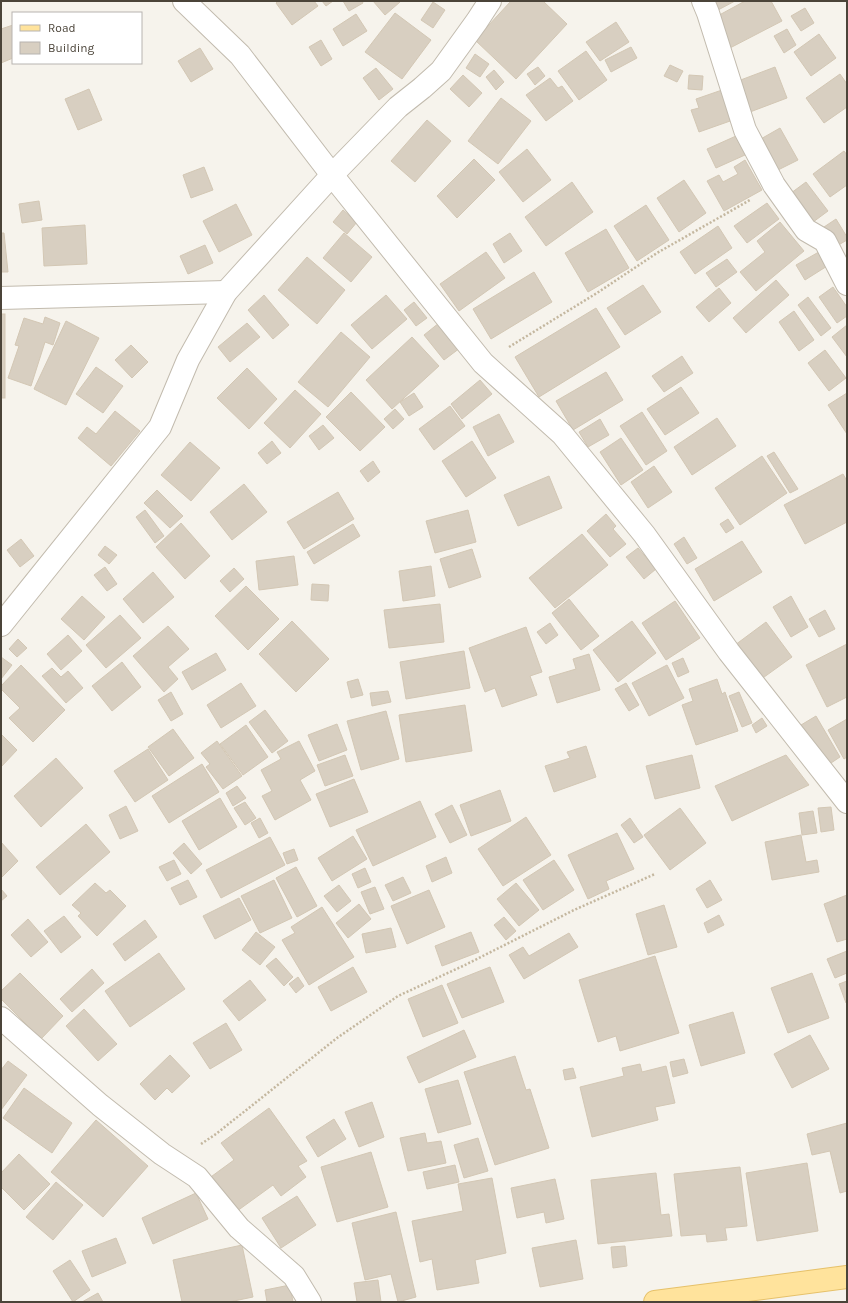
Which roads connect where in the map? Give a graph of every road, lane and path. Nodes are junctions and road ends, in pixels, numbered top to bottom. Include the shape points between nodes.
1 (184, 1) edge
2 (490, 1) edge
3 (703, 1) edge
4 (332, 175) junction
5 (774, 185) junction
6 (847, 284) edge
7 (226, 292) junction
8 (1, 298) edge
9 (483, 363) junction
10 (1, 625) edge
11 (847, 802) edge
12 (656, 874) dead end
13 (1, 1018) edge
14 (174, 1163) junction
15 (847, 1277) edge
16 (310, 1302) edge
17 (655, 1302) edge

1 - 4 street via 240,55
2 - 4 street via 440,71 398,107
3 - 5 street via 745,130
4 - 7 street
4 - 9 street
5 - 6 street via 806,230 826,241
5 - 9 path via 657,254
7 - 8 street
7 - 10 street via 188,360 160,427
9 - 11 street via 562,434 644,534 729,652
12 - 14 path via 574,910 398,996 337,1038 216,1134
13 - 14 street via 100,1105
14 - 16 street via 197,1177 240,1228 294,1276
15 - 17 main road

